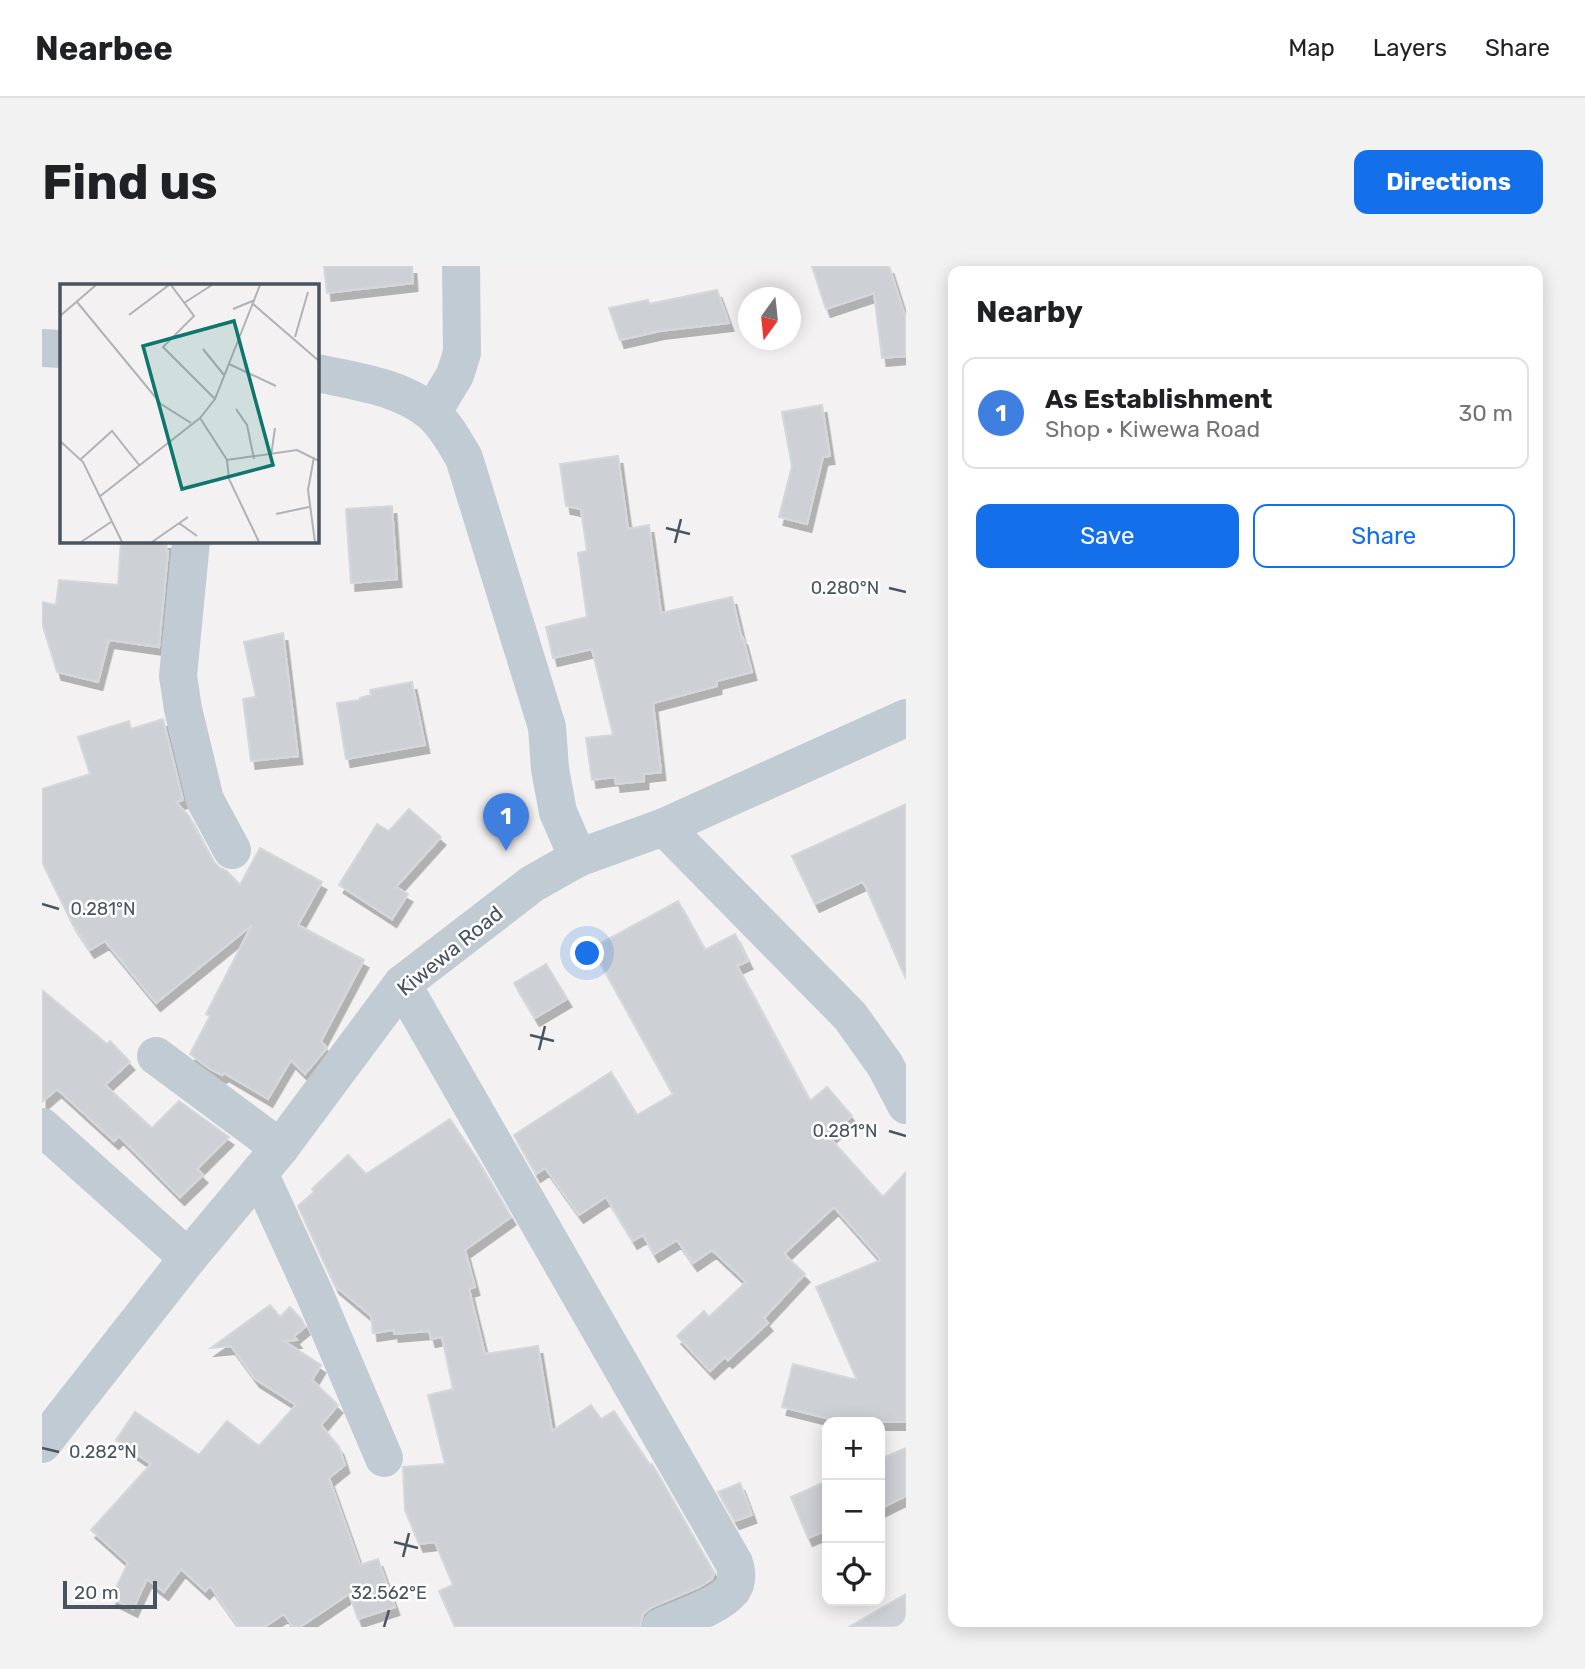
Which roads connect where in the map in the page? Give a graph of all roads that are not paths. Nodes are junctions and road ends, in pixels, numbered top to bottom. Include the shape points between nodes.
1 (461, 266) edge
2 (42, 348) edge
3 (60, 349) edge
4 (318, 373) edge
5 (432, 413) junction
6 (191, 542) edge
7 (906, 718) edge
8 (664, 827) junction
9 (232, 850) dead end
10 (578, 858) junction
11 (402, 984) junction
12 (156, 1056) dead end
13 (906, 1105) edge
14 (42, 1127) edge
15 (270, 1161) junction
16 (188, 1258) junction
17 (42, 1444) edge
18 (384, 1458) dead end
19 (661, 1627) edge

1 - 5 street via 462,354 455,376
2 - 3 street
4 - 5 street via 402,395
5 - 10 street via 464,458 547,727 558,812
6 - 9 street via 178,676 205,800
7 - 8 street, Kiwewa Road
8 - 10 street, Kiwewa Road
8 - 13 street via 850,1016 885,1065
10 - 11 street, Kiwewa Road via 532,884
11 - 15 street, Kiwewa Road
11 - 19 street via 734,1563 738,1575 733,1589 720,1600
12 - 15 street
14 - 16 street
15 - 16 street, Kiwewa Road
15 - 18 street via 314,1293
16 - 17 street, Kiwewa Road

